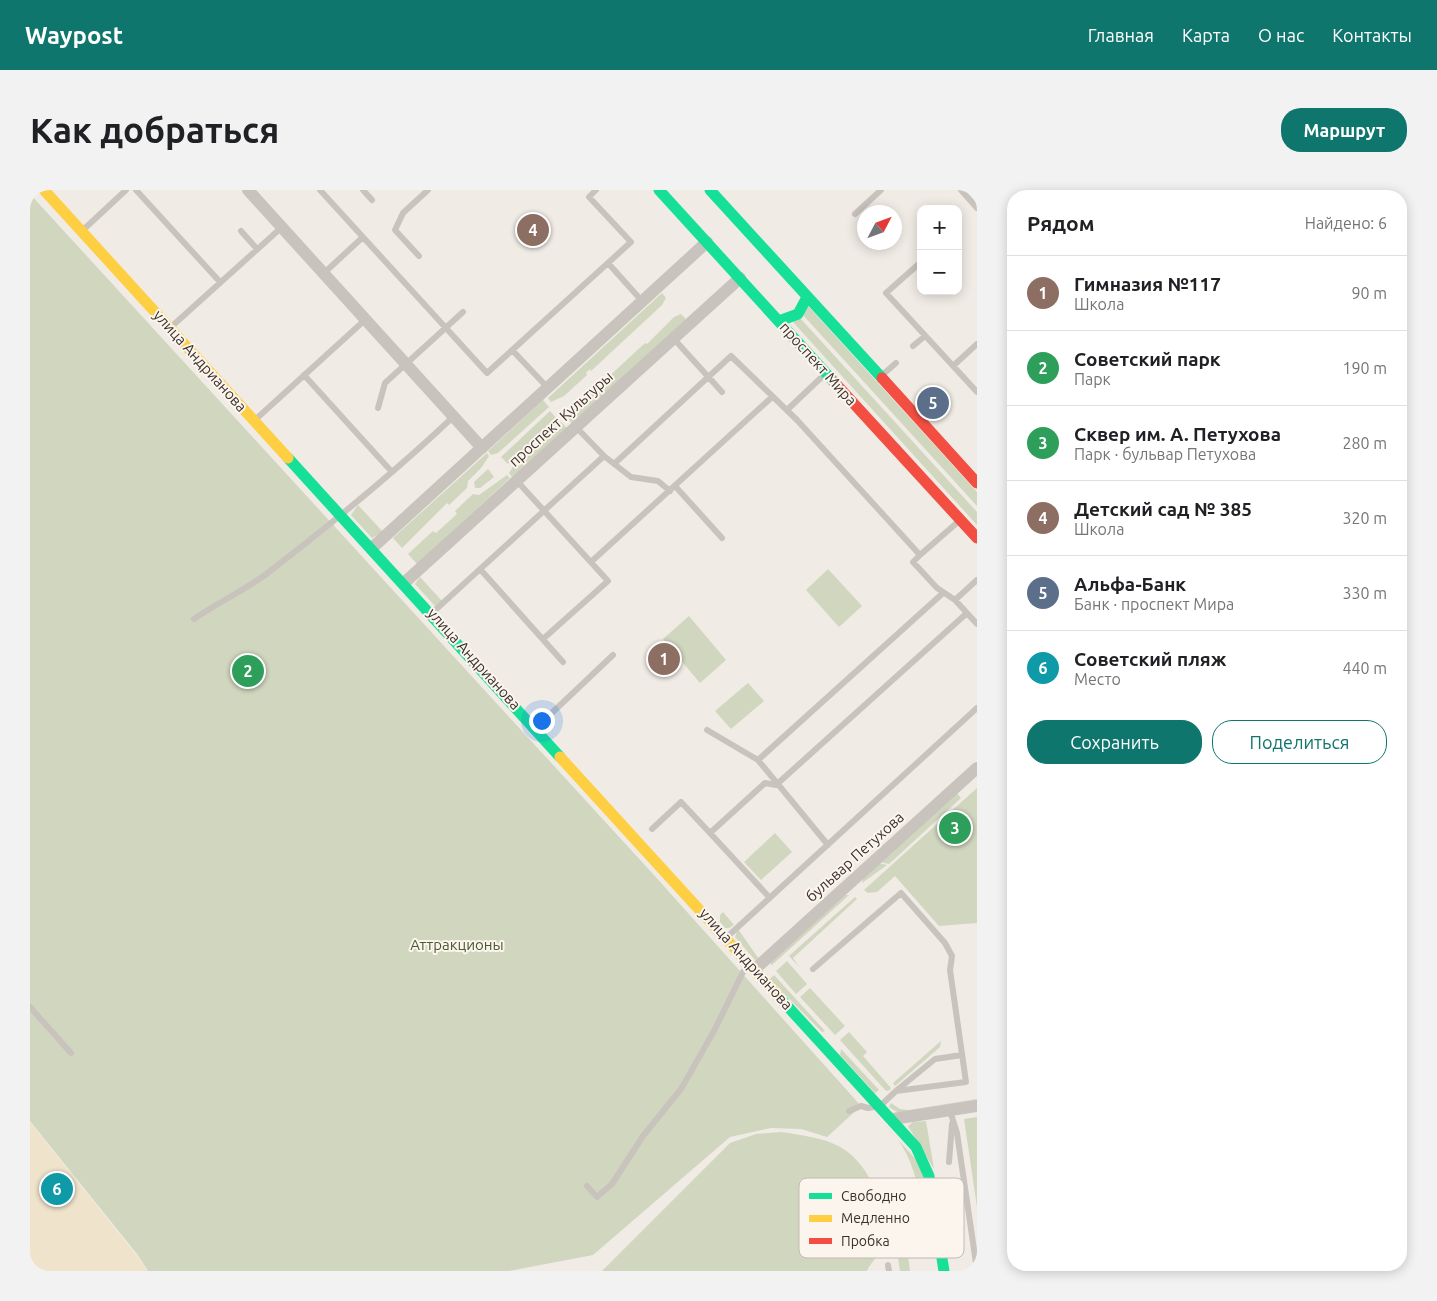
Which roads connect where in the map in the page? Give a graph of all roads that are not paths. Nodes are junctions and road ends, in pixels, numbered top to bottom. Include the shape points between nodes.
1 (44, 190) edge
2 (126, 190) edge
3 (136, 190) edge
4 (248, 190) edge
5 (320, 190) edge
6 (362, 190) edge
7 (428, 190) edge
8 (583, 190) edge
9 (596, 190) edge
10 (710, 190) edge
11 (881, 190) edge
12 (960, 190) edge
13 (661, 191) edge
14 (589, 196) junction
15 (372, 200) dead end
16 (977, 208) edge
17 (855, 214) dead end
18 (282, 227) junction
19 (82, 231) junction
20 (241, 231) dead end
21 (363, 237) junction
22 (707, 242) junction
23 (257, 249) junction
24 (419, 256) dead end
25 (608, 263) junction
26 (917, 266) edge
27 (324, 273) junction
28 (740, 278) junction
29 (220, 282) junction
30 (807, 297) junction
31 (643, 301) junction
32 (463, 312) dead end
33 (366, 319) junction
34 (780, 321) junction
35 (446, 327) junction
36 (170, 328) junction
37 (925, 336) junction
38 (674, 339) junction
39 (977, 344) edge
40 (913, 346) dead end
41 (513, 351) junction
42 (896, 363) dead end
43 (406, 364) junction
44 (953, 366) junction
45 (827, 373) junction
46 (304, 375) junction
47 (709, 377) junction
48 (880, 377) junction
49 (548, 388) junction
50 (722, 392) dead end
51 (977, 392) edge
52 (772, 397) junction
53 (378, 408) dead end
54 (787, 410) junction
55 (454, 416) junction
56 (255, 420) junction
57 (576, 427) junction
58 (482, 448) junction
59 (604, 456) junction
60 (614, 464) junction
61 (392, 472) junction
62 (517, 481) junction
63 (977, 483) edge
64 (672, 489) junction
65 (545, 510) junction
66 (342, 515) junction
67 (960, 519) junction
68 (722, 538) dead end
69 (977, 538) edge
70 (372, 548) junction
71 (920, 555) junction
72 (592, 561) junction
73 (480, 569) junction
74 (977, 580) edge
75 (404, 583) junction
76 (943, 593) junction
77 (955, 600) junction
78 (432, 613) junction
79 (967, 613) junction
80 (194, 620) dead end
81 (977, 624) edge
82 (543, 639) junction
83 (613, 655) dead end
84 (564, 662) dead end
85 (977, 708) edge
86 (536, 728) junction
87 (707, 730) dead end
88 (758, 760) junction
89 (977, 768) edge
90 (776, 785) junction
91 (652, 829) dead end
92 (710, 833) junction
93 (828, 846) junction
94 (770, 898) junction
95 (726, 937) junction
96 (753, 967) junction
97 (813, 968) dead end
98 (30, 1007) edge
99 (71, 1053) dead end
100 (962, 1055) junction
101 (896, 1091) junction
102 (880, 1106) junction
103 (977, 1106) edge
104 (849, 1111) dead end
105 (951, 1117) junction
106 (893, 1119) junction
107 (949, 1162) dead end
108 (929, 1178) edge
109 (964, 1178) edge
110 (964, 1181) edge
111 (587, 1186) dead end
112 (942, 1258) edge
113 (977, 1270) edge
114 (944, 1271) edge

1 - 19 street, улица Андрианова
2 - 19 lane
3 - 29 lane
4 - 18 street
5 - 21 lane
6 - 15 lane
7 - 24 lane via 402,213 395,230
8 - 14 lane
9 - 14 lane
10 - 30 street
11 - 17 lane
12 - 16 lane
13 - 22 street, проспект Мира
14 - 25 lane via 631,242
18 - 23 lane
18 - 27 street
19 - 36 street, улица Андрианова
20 - 23 lane
21 - 27 lane
21 - 35 lane
22 - 28 street, проспект Мира
22 - 31 street, проспект Культуры
23 - 29 lane
25 - 31 lane
25 - 41 lane
26 - 37 lane via 886,294
27 - 33 street
28 - 34 street, проспект Мира
28 - 38 street, проспект Культуры
29 - 36 lane
30 - 34 street via 799,314
30 - 48 street
31 - 49 street, проспект Культуры
32 - 35 lane
33 - 43 street
33 - 46 lane
34 - 45 street, проспект Мира
35 - 41 lane via 487,373
35 - 43 lane
36 - 56 street, улица Андрианова
37 - 40 lane
37 - 44 lane
38 - 47 lane
38 - 57 street, проспект Культуры
39 - 44 lane
41 - 49 lane
42 - 48 lane
43 - 53 lane via 385,383
43 - 55 street
44 - 51 lane
45 - 54 lane
45 - 67 street, проспект Мира
46 - 56 lane
46 - 61 lane
47 - 50 lane
47 - 52 lane via 731,356
47 - 60 lane
48 - 63 street
49 - 58 street, проспект Культуры
52 - 54 lane
52 - 64 lane
54 - 71 lane
55 - 58 street
55 - 61 lane
56 - 66 street, улица Андрианова
57 - 59 lane
57 - 62 street, проспект Культуры
58 - 70 street, проспект Культуры
59 - 60 lane
59 - 65 lane
60 - 64 lane via 631,477 658,481
61 - 66 lane
62 - 65 lane
62 - 75 street, проспект Культуры
64 - 68 lane
64 - 72 lane
65 - 72 lane
65 - 73 lane
66 - 70 street, улица Андрианова
66 - 80 lane via 264,576
67 - 69 street, проспект Мира
67 - 71 lane
70 - 75 street, улица Андрианова
71 - 76 lane via 913,562
72 - 82 lane via 608,581
73 - 78 lane
73 - 82 lane
74 - 77 lane
75 - 78 street, улица Андрианова
76 - 77 lane
76 - 88 lane
77 - 79 lane
78 - 86 street, улица Андрианова
79 - 81 lane
79 - 90 lane
82 - 84 lane
83 - 86 lane
85 - 93 lane
86 - 95 street, улица Андрианова
87 - 88 lane
88 - 90 lane
89 - 96 street, бульвар Петухова
90 - 92 lane via 766,783
90 - 93 lane
91 - 92 lane via 681,802
92 - 94 lane
93 - 94 lane
94 - 95 lane
95 - 96 street, улица Андрианова
96 - 102 street, улица Андрианова
96 - 111 lane via 743,972 686,1082 643,1136 612,1184 597,1197
97 - 100 lane via 901,893 946,943 952,956 950,970
98 - 99 lane
100 - 101 lane via 935,1059
100 - 101 lane via 966,1082
101 - 102 lane
102 - 104 lane via 862,1106
102 - 106 street, улица Андрианова
103 - 105 street
105 - 106 street
105 - 107 lane
105 - 109 lane via 957,1133
106 - 108 street, улица Андрианова via 916,1147
110 - 113 lane
112 - 114 street, улица Андрианова

